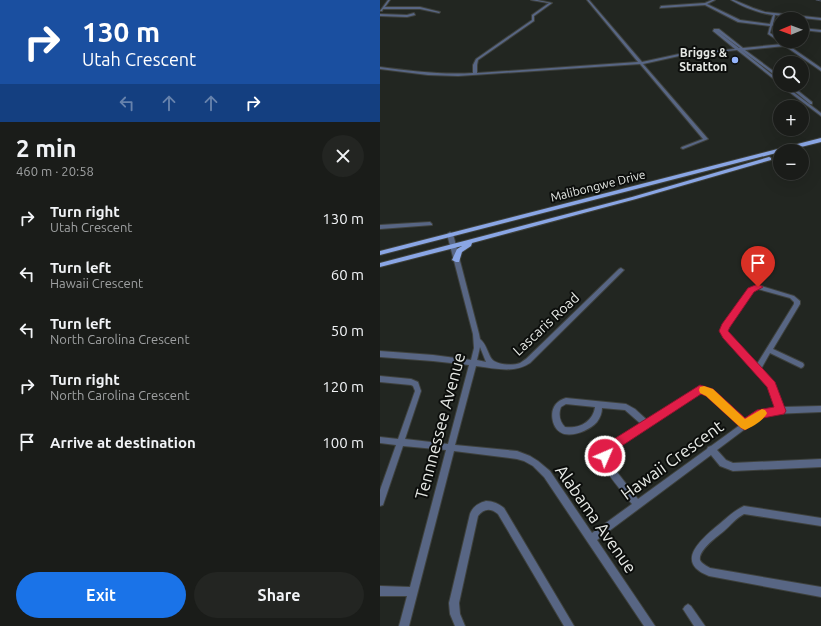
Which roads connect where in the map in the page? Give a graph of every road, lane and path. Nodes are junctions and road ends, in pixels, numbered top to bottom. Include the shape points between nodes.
1 (389, 0) edge
2 (532, 0) edge
3 (588, 0) edge
4 (714, 0) edge
5 (732, 0) edge
6 (704, 4) junction
7 (661, 6) dead end
8 (382, 8) junction
9 (380, 11) edge
10 (439, 12) dead end
11 (414, 14) dead end
12 (773, 14) edge
13 (380, 15) edge
14 (773, 17) edge
15 (809, 18) edge
16 (821, 19) edge
17 (770, 25) junction
18 (773, 25) edge
19 (809, 30) edge
20 (821, 31) edge
21 (773, 36) edge
22 (773, 45) edge
23 (773, 45) edge
24 (738, 48) junction
25 (750, 48) junction
26 (789, 48) edge
27 (747, 52) junction
28 (641, 62) junction
29 (380, 68) edge
30 (821, 70) edge
31 (773, 72) edge
32 (475, 74) junction
33 (773, 77) edge
34 (791, 92) edge
35 (798, 92) edge
36 (821, 110) edge
37 (821, 115) edge
38 (821, 140) edge
39 (821, 145) edge
40 (683, 148) dead end
41 (809, 148) edge
42 (773, 158) edge
43 (430, 224) dead end
44 (380, 227) edge
45 (450, 234) junction
46 (474, 240) junction
47 (452, 246) junction
48 (380, 253) edge
49 (456, 260) junction
50 (380, 265) edge
51 (621, 270) dead end
52 (478, 341) junction
53 (769, 350) junction
54 (380, 354) edge
55 (474, 364) junction
56 (801, 365) dead end
57 (495, 366) junction
58 (757, 369) junction
59 (380, 379) edge
60 (599, 404) junction
61 (821, 409) edge
62 (781, 411) junction
63 (646, 424) junction
64 (745, 425) junction
65 (380, 440) edge
66 (401, 442) junction
67 (452, 447) junction
68 (710, 449) junction
69 (821, 463) edge
70 (380, 502) edge
71 (637, 504) junction
72 (821, 522) edge
73 (591, 539) junction
74 (380, 591) edge
75 (413, 592) junction
76 (821, 592) edge
77 (688, 609) dead end
78 (404, 626) edge
79 (460, 626) edge
80 (569, 626) edge
81 (650, 626) edge
82 (700, 626) edge

1 - 8 street
2 - 32 street via 551,3 477,60
3 - 28 street
4 - 6 street
5 - 12 street via 752,9
6 - 7 street
6 - 17 street via 739,21
8 - 9 street
8 - 10 street via 420,8
11 - 13 street
14 - 17 street
15 - 16 street
17 - 18 street
17 - 21 street via 769,33
19 - 20 street
22 - 25 street
23 - 24 street
24 - 24 street via 714,30 718,30
24 - 25 street
24 - 27 street
24 - 28 street
24 - 33 street
25 - 27 street
26 - 30 street
27 - 31 street
28 - 32 street
28 - 40 street via 706,139
29 - 32 street via 428,74
34 - 37 street
35 - 36 street
38 - 45 main road, Malibongwe Drive
39 - 41 main road
42 - 46 main road, Malibongwe Drive
43 - 44 street
45 - 47 street, Tennnessee Avenue
45 - 48 main road, Malibongwe Drive
46 - 47 main road, Malibongwe Drive
46 - 49 main road via 461,249
47 - 49 street, Tennnessee Avenue
47 - 50 main road, Malibongwe Drive
49 - 52 street, Tennnessee Avenue
51 - 57 street, Lascaris Road via 526,363 516,367
52 - 55 street, Tennnessee Avenue
52 - 57 street via 484,347 489,361
53 - 56 street
53 - 58 street
53 - 58 street via 797,302 792,297 757,287 751,290 724,331
54 - 55 street, Lascaris Road
55 - 57 street, Lascaris Road
55 - 67 street, Tennnessee Avenue
58 - 62 street via 773,386
59 - 66 street via 411,382 417,386 418,393
60 - 60 street via 560,402 556,410 557,422 563,430 578,429 596,418
60 - 63 street via 627,407
61 - 62 street, Hawaii Crescent
62 - 64 street, Hawaii Crescent via 761,414
63 - 64 street via 700,390 710,392
63 - 71 street via 607,450 605,456 607,464
64 - 68 street, Hawaii Crescent
65 - 66 street, Alabama Avenue
66 - 67 street, Alabama Avenue
66 - 70 street
67 - 73 street, Alabama Avenue via 515,454 537,464 547,474
67 - 75 street, Tennnessee Avenue
68 - 69 street via 732,467
68 - 71 street, Hawaii Crescent
71 - 73 street, Hawaii Crescent
72 - 76 street via 744,510 699,547 696,557 700,567 709,572
73 - 81 street, Alabama Avenue
74 - 75 street
75 - 78 street, Tennnessee Avenue
77 - 82 street
79 - 80 street via 454,603 467,540 475,511 488,505 501,510

